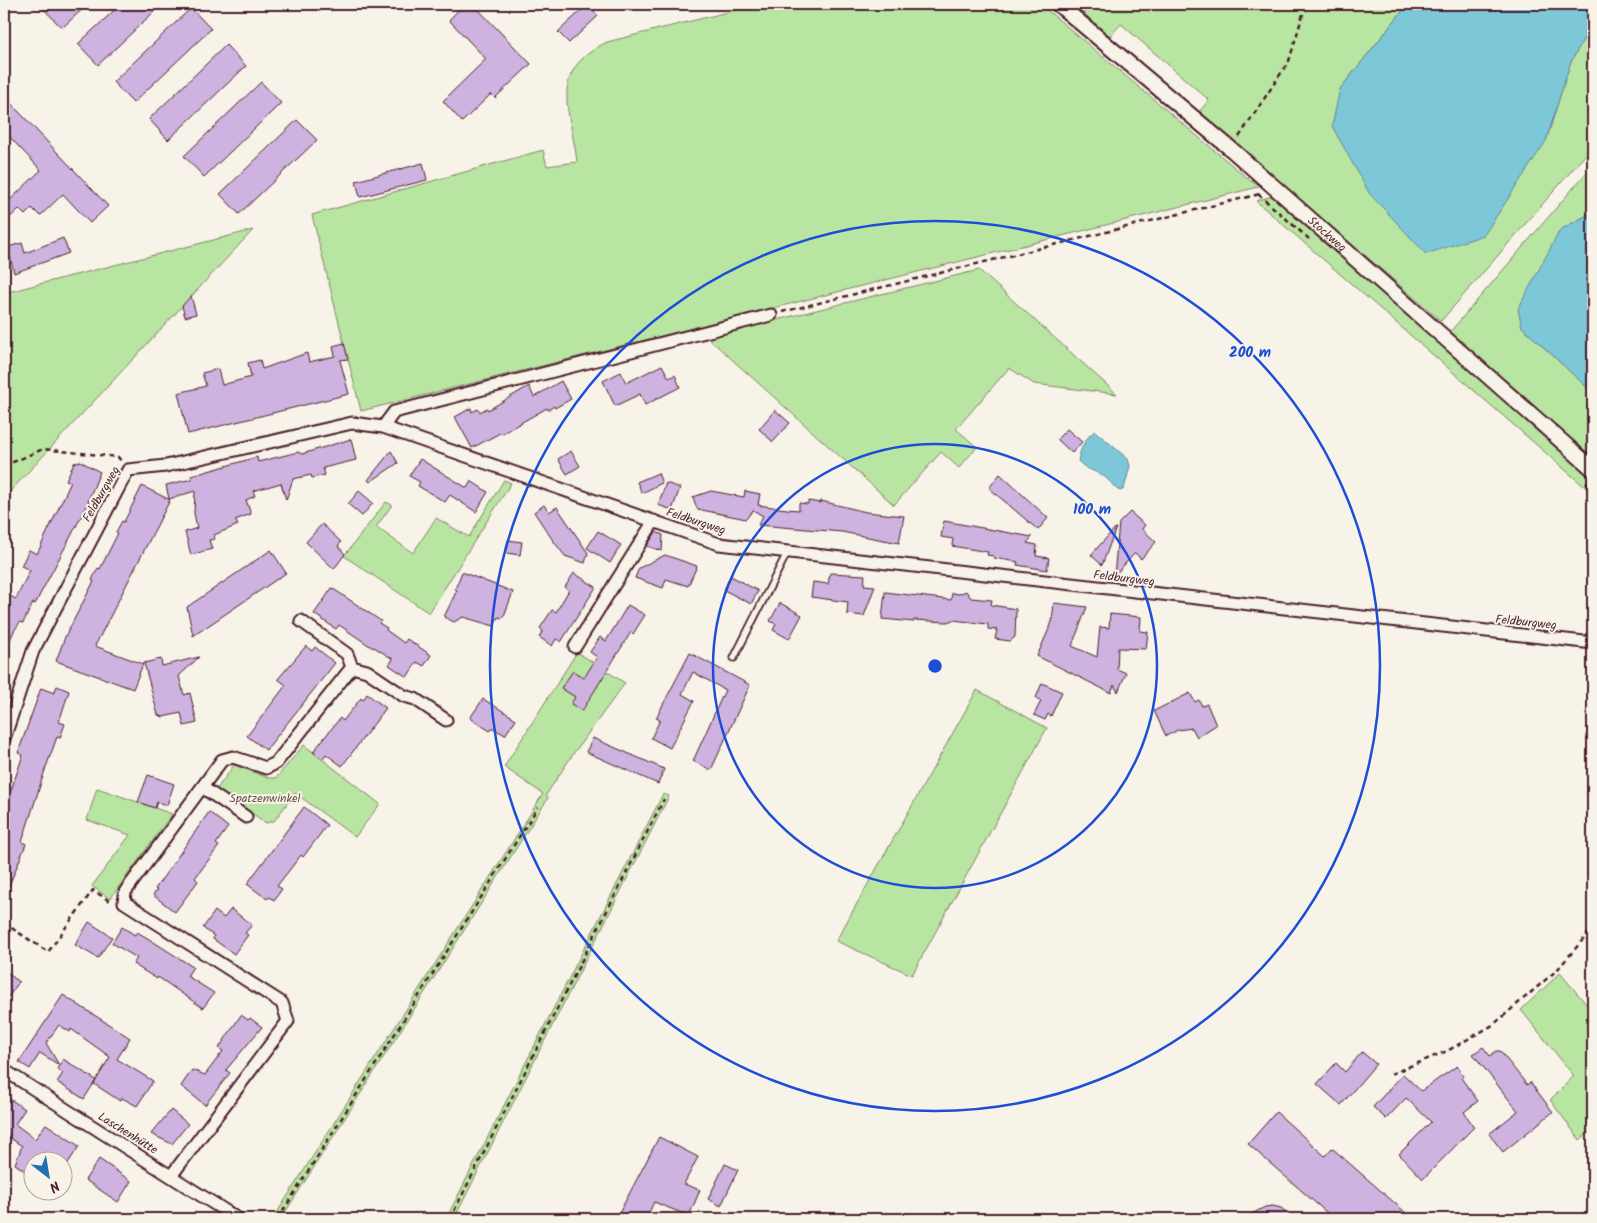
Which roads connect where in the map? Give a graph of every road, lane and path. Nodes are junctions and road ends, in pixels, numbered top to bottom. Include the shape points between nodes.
1 (1058, 4) edge
2 (1306, 4) edge
3 (1231, 148) junction
4 (1277, 189) junction
5 (771, 315) joint
6 (383, 427) junction
7 (4, 466) edge
8 (1593, 469) edge
9 (128, 470) junction
10 (654, 521) junction
11 (788, 553) junction
12 (301, 621) dead end
13 (1593, 643) edge
14 (575, 647) dead end
15 (734, 658) dead end
16 (352, 668) junction
17 (446, 720) dead end
18 (4, 739) edge
19 (202, 787) junction
20 (664, 799) dead end
21 (538, 807) dead end
22 (246, 817) dead end
23 (124, 902) junction
24 (4, 923) edge
25 (1593, 928) edge
26 (4, 1070) edge
27 (1391, 1074) dead end
28 (170, 1176) junction
29 (238, 1219) edge
30 (278, 1219) edge
31 (450, 1219) edge

1 - 3 street, Stockweg
2 - 3 path via 1289,60
3 - 4 street, Stockweg
4 - 5 path
4 - 8 street, Stockweg
5 - 6 street via 394,412
6 - 9 street, Feldburgweg via 352,423 166,466
6 - 10 street, Feldburgweg
7 - 9 path via 43,449 118,458
9 - 18 street, Feldburgweg via 33,651
10 - 11 street, Feldburgweg via 719,544
10 - 14 street, Feldburgweg
11 - 13 street, Feldburgweg
11 - 15 lane
12 - 16 street via 346,654
16 - 17 street via 367,671
16 - 19 street via 276,763 266,768 233,756 222,760
19 - 22 street
19 - 23 street via 125,892
20 - 31 path
21 - 30 path
23 - 24 path via 113,904 93,890 48,952
23 - 28 street via 282,1003 288,1021
25 - 27 path via 1557,970 1493,1025 1447,1051
26 - 28 street, Laschenhütte
28 - 29 street, Laschenhütte

